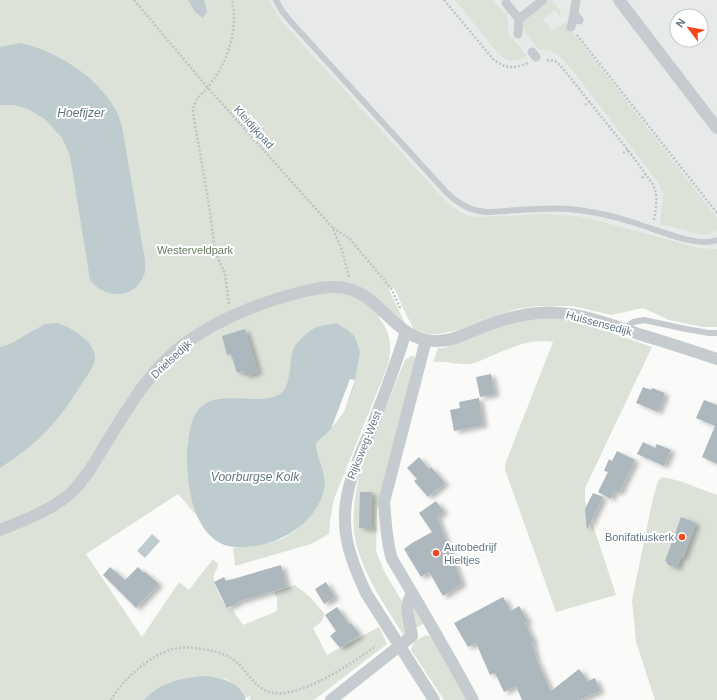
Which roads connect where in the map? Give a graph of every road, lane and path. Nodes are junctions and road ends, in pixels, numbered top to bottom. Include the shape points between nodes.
1 (134, 0) edge
2 (232, 0) edge
3 (276, 0) edge
4 (444, 0) edge
5 (543, 0) edge
6 (576, 0) edge
7 (619, 0) edge
8 (506, 3) dead end
9 (532, 3) edge
10 (519, 19) junction
11 (571, 27) joint
12 (472, 34) junction
13 (518, 34) dead end
14 (469, 37) dead end
15 (534, 57) dead end
16 (493, 59) junction
17 (546, 60) dead end
18 (489, 62) dead end
19 (572, 79) junction
20 (568, 82) dead end
21 (208, 88) junction
22 (590, 102) junction
23 (585, 105) dead end
24 (609, 126) junction
25 (717, 128) edge
26 (605, 129) dead end
27 (628, 150) junction
28 (623, 154) dead end
29 (646, 175) junction
30 (642, 178) dead end
31 (717, 213) edge
32 (332, 228) junction
33 (654, 229) junction
34 (717, 240) edge
35 (348, 272) dead end
36 (230, 316) junction
37 (390, 319) joint
38 (625, 329) junction
39 (406, 331) junction
40 (717, 332) edge
41 (426, 340) junction
42 (717, 359) edge
43 (0, 530) edge
44 (412, 594) junction
45 (429, 625) junction
46 (393, 634) junction
47 (412, 636) junction
48 (400, 645) junction
49 (110, 700) edge
50 (331, 700) edge
51 (434, 700) edge
52 (473, 700) edge

1 - 21 path, Kleidijkpad
2 - 21 path via 234,12 230,48 223,65
3 - 33 lane via 310,43 447,193 460,204 480,211 581,210
4 - 12 path
5 - 9 street
6 - 11 street via 577,17
7 - 25 street
8 - 10 street
9 - 10 street
10 - 13 street
11 - 31 path
12 - 14 path
12 - 16 path
15 - 16 path via 510,68
16 - 18 path
17 - 19 path via 555,61
19 - 20 path
19 - 22 path
21 - 32 path, Kleidijkpad
21 - 36 path via 195,101 193,112 215,251 225,274
22 - 23 path
22 - 24 path
24 - 26 path
24 - 27 path
27 - 28 path
27 - 29 path
29 - 30 path
29 - 33 path via 656,192
32 - 35 path, Kleidijkpad
32 - 39 path via 349,238 392,290 406,322
33 - 34 lane via 694,241
36 - 37 street, Drielsedijk via 263,303 334,286 350,289 366,297
36 - 43 street, Drielsedijk via 204,330 155,370 134,398 84,479 70,493 38,514
37 - 39 street, Huissensedijk
38 - 40 lane via 633,322 644,320 709,333
38 - 41 street, Huissensedijk via 587,317 556,312 532,313 492,323 448,340
38 - 42 street, Huissensedijk
39 - 41 street, Huissensedijk
39 - 46 street, Rijksweg-West via 398,360 349,484 345,521 357,575
41 - 44 street via 384,502 392,559
44 - 45 street
44 - 47 street via 407,606
45 - 47 street
45 - 52 street
46 - 48 street, Rijksweg-West
46 - 49 path via 324,679 286,693 265,691 235,661 223,654 200,649 174,649 162,653 132,674
47 - 48 street
48 - 50 street
48 - 51 street, Rijksweg-West

